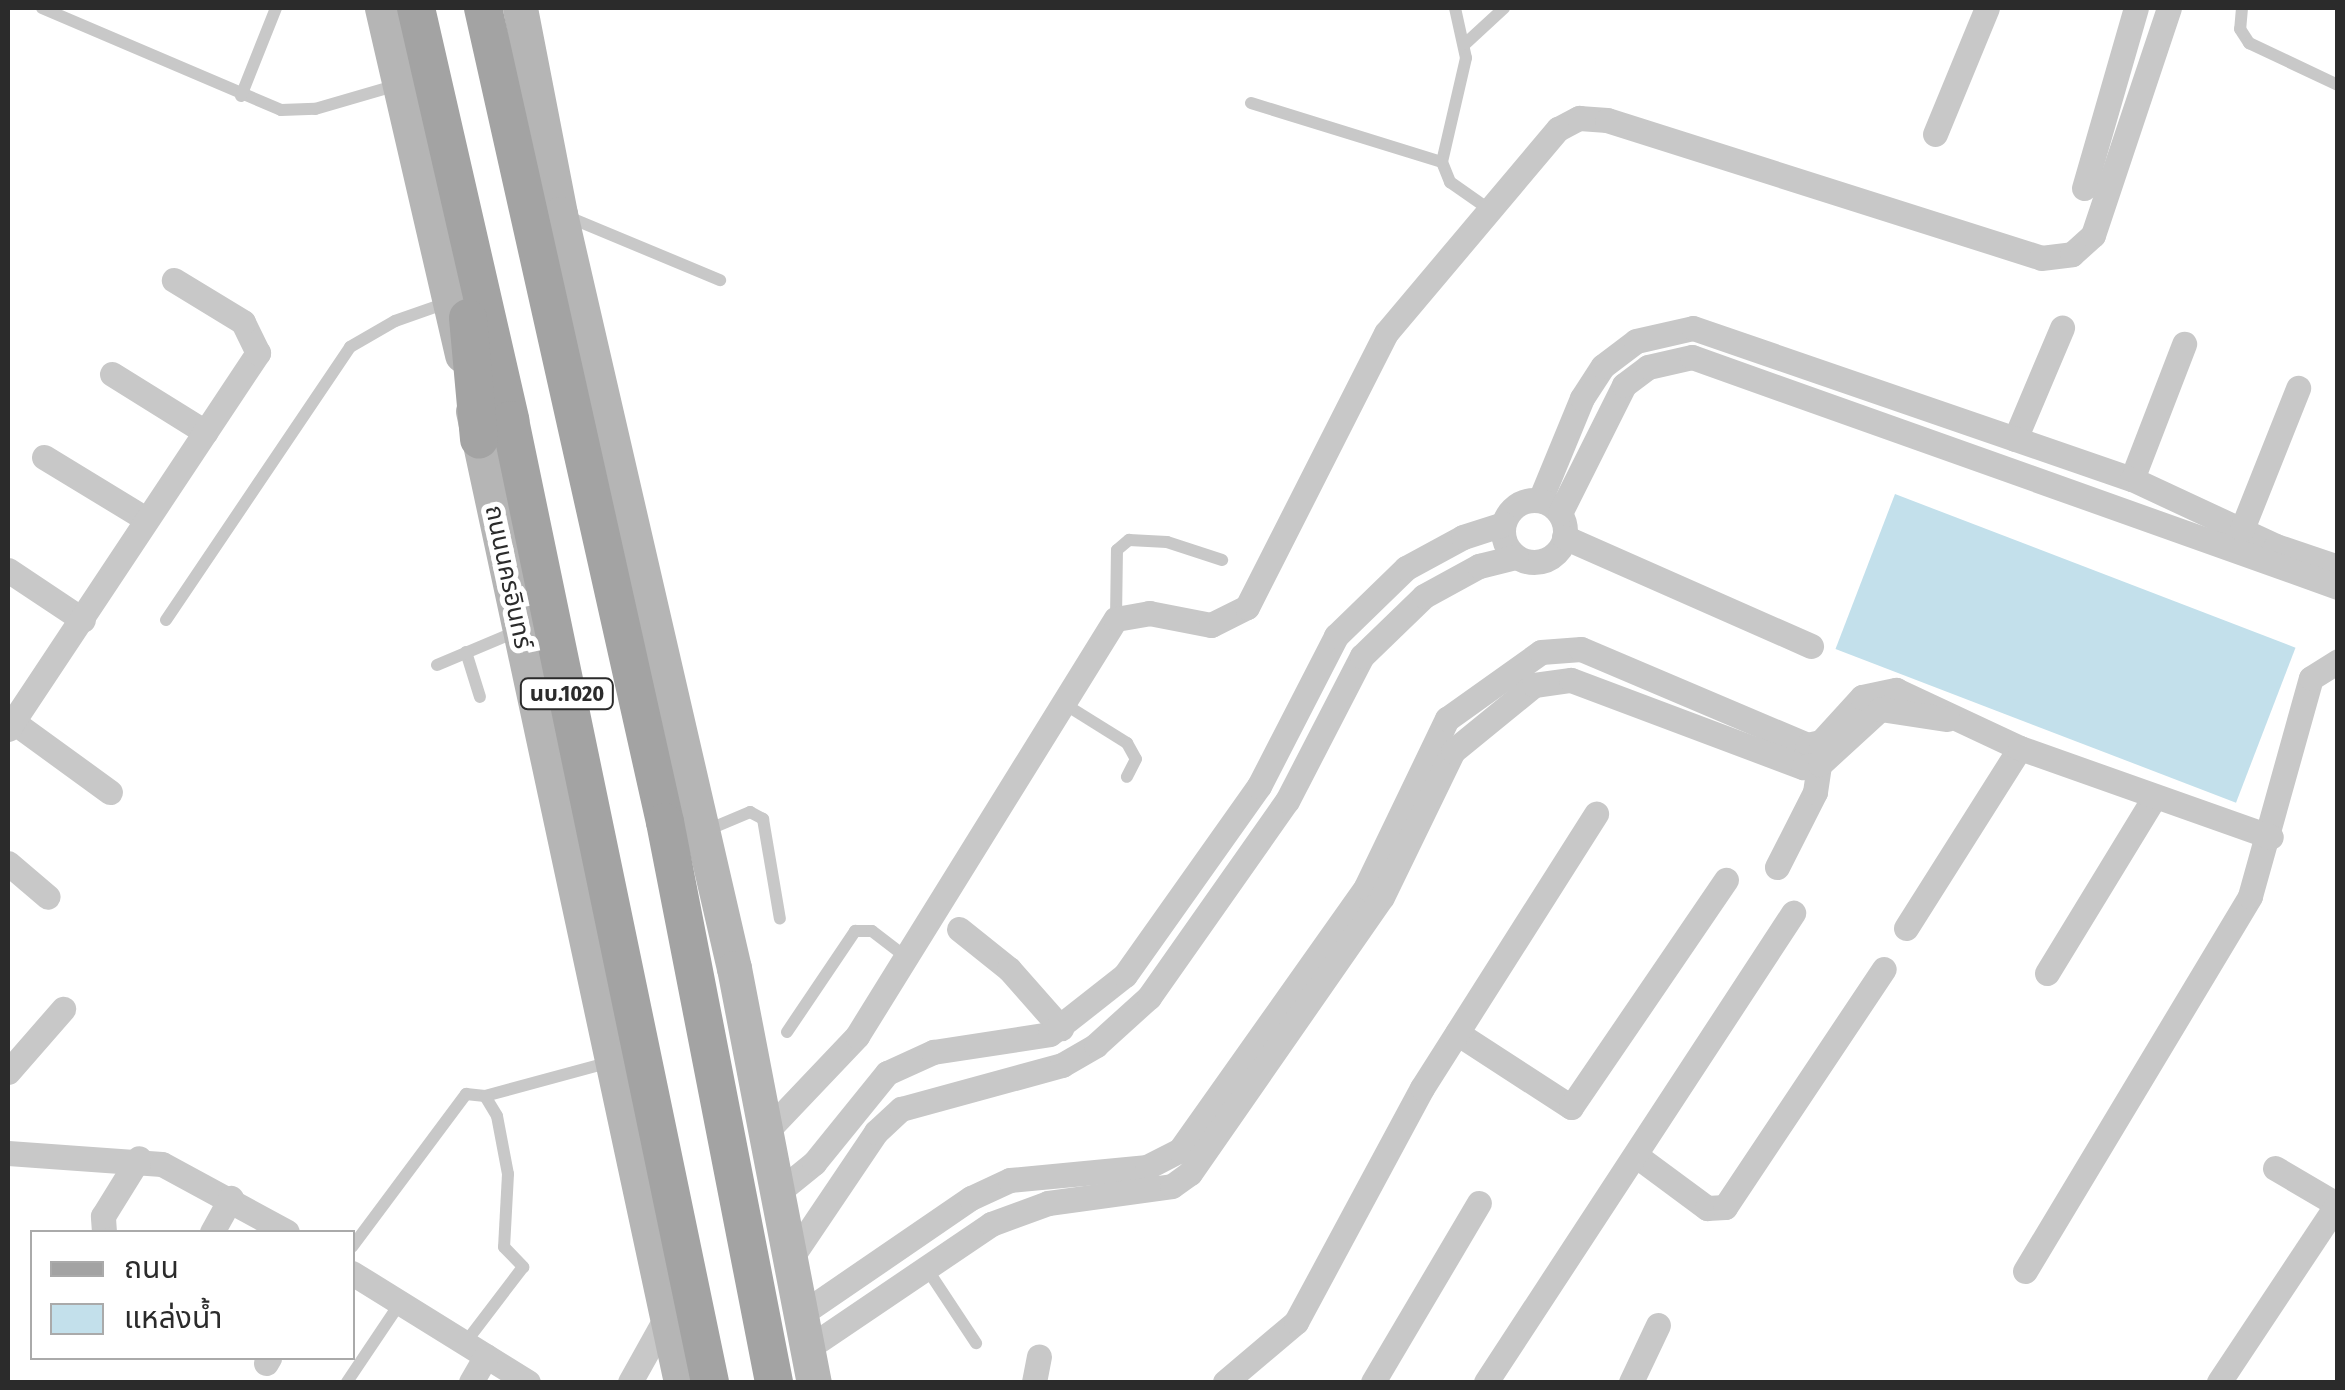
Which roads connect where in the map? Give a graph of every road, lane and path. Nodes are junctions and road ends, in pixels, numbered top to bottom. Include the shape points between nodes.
1 (42, 8) edge
2 (276, 8) edge
3 (382, 8) edge
4 (416, 8) edge
5 (483, 8) edge
6 (520, 8) edge
7 (1455, 8) edge
8 (1504, 8) edge
9 (1987, 8) edge
10 (2136, 8) edge
11 (2168, 8) edge
12 (2242, 8) edge
13 (1465, 44) junction
14 (400, 85) junction
15 (2338, 85) edge
16 (241, 96) junction
17 (1252, 103) dead end
18 (1935, 134) dead end
19 (1442, 162) junction
20 (454, 172) junction
21 (2084, 188) dead end
22 (1490, 210) junction
23 (560, 214) junction
24 (174, 280) dead end
25 (720, 280) dead end
26 (451, 302) junction
27 (2062, 328) dead end
28 (2184, 344) dead end
29 (112, 374) dead end
30 (2298, 388) dead end
31 (1911, 402) junction
32 (1902, 428) junction
33 (205, 432) junction
34 (2015, 439) junction
35 (478, 440) junction
36 (44, 457) dead end
37 (2132, 479) junction
38 (1554, 517) junction
39 (146, 519) junction
40 (1503, 524) junction
41 (2242, 529) junction
42 (1516, 557) junction
43 (1222, 560) dead end
44 (2338, 567) edge
45 (8, 570) edge
46 (2338, 587) edge
47 (1116, 619) junction
48 (84, 620) junction
49 (166, 620) dead end
50 (520, 630) junction
51 (1336, 636) junction
52 (1811, 646) dead end
53 (466, 652) junction
54 (1362, 656) junction
55 (2338, 661) edge
56 (438, 665) dead end
57 (480, 698) dead end
58 (1066, 705) junction
59 (9, 723) edge
60 (2020, 748) junction
61 (1821, 753) junction
62 (1128, 778) dead end
63 (110, 792) dead end
64 (2154, 798) junction
65 (1596, 814) dead end
66 (703, 832) junction
67 (2271, 837) junction
68 (8, 863) edge
69 (1777, 866) dead end
70 (1726, 880) dead end
71 (48, 897) dead end
72 (1793, 913) dead end
73 (780, 919) dead end
74 (1906, 928) dead end
75 (959, 929) dead end
76 (1146, 950) junction
77 (906, 958) junction
78 (1884, 969) dead end
79 (1172, 970) junction
80 (2047, 973) dead end
81 (63, 1009) dead end
82 (1061, 1028) junction
83 (787, 1032) dead end
84 (1457, 1032) junction
85 (997, 1045) junction
86 (617, 1060) junction
87 (8, 1072) edge
88 (1004, 1082) junction
89 (485, 1096) junction
90 (1211, 1128) junction
91 (838, 1132) junction
92 (765, 1133) junction
93 (8, 1153) edge
94 (861, 1156) junction
95 (1638, 1157) junction
96 (139, 1158) junction
97 (2275, 1168) dead end
98 (778, 1193) junction
99 (231, 1198) junction
100 (1479, 1203) dead end
101 (2337, 1204) edge
102 (948, 1214) junction
103 (104, 1230) edge
104 (213, 1230) edge
105 (284, 1230) edge
106 (967, 1241) junction
107 (355, 1244) edge
108 (791, 1258) junction
109 (927, 1269) junction
110 (2025, 1271) dead end
111 (355, 1275) edge
112 (400, 1303) junction
113 (668, 1314) junction
114 (1658, 1325) dead end
115 (976, 1343) dead end
116 (807, 1348) edge
117 (476, 1350) junction
118 (1039, 1356) dead end
119 (347, 1382) edge
120 (471, 1382) edge
121 (528, 1382) edge
122 (630, 1382) edge
123 (681, 1382) edge
124 (710, 1382) edge
125 (774, 1382) edge
126 (1034, 1382) edge
127 (1224, 1382) edge
128 (1373, 1382) edge
129 (1486, 1382) edge
130 (1631, 1382) edge
131 (2220, 1382) edge

1 - 16 lane
2 - 16 lane
3 - 14 main road, ถนนนครอินทร์ / นบ.1020
4 - 20 main road, ถนนนครอินทร์ / นบ.1020
5 - 125 main road, นบ.1020 via 665,822
6 - 23 main road
7 - 13 lane
8 - 13 lane
9 - 18 street
10 - 21 street
11 - 22 street via 2093,235 2072,254 2042,258 1606,120 1579,118 1558,129
12 - 15 lane via 2240,29 2249,42
13 - 19 lane
14 - 16 lane via 298,112
14 - 26 main road, ถนนนครอินทร์ / นบ.1020
17 - 19 lane
19 - 22 lane via 1450,182
20 - 35 main road
20 - 124 main road, ถนนนครอินทร์ / นบ.1020
22 - 47 street via 1386,332 1247,607 1211,625 1150,613
23 - 25 lane
23 - 66 main road
24 - 33 street via 243,322 257,342 258,353
26 - 35 main road, ถนนนครอินทร์ / นบ.1020
26 - 49 lane via 395,321 350,348
27 - 34 street
28 - 37 street
29 - 33 street
30 - 41 street
31 - 32 street
31 - 34 street
31 - 38 street via 1694,328 1636,340 1603,366 1582,398
32 - 38 street via 1692,357 1648,367 1607,411
32 - 46 street
33 - 39 street
34 - 37 street
35 - 50 main road, ถนนนครอินทร์ / นบ.1020
36 - 39 street
37 - 41 street
38 - 40 street via 1516,504
38 - 42 street via 1551,557
38 - 52 street
39 - 48 street
40 - 42 street
40 - 51 street via 1406,568
41 - 44 street
42 - 54 street via 1479,566 1424,596
43 - 47 lane via 1166,542 1129,540 1116,550
45 - 48 street
47 - 58 street
48 - 59 street
50 - 53 lane
50 - 86 main road, ถนนนครอินทร์ / นบ.1020
51 - 54 street
51 - 76 street via 1259,786
53 - 56 lane
53 - 57 lane
54 - 79 street via 1287,802
55 - 67 street via 2311,678
58 - 62 lane via 1127,743 1136,759
58 - 77 street
59 - 63 street
60 - 61 street via 1947,719 1924,700 1876,690 1862,697
60 - 64 street
60 - 74 street
61 - 69 street via 1815,792
61 - 90 street via 1636,688 1581,649 1541,652 1447,719 1405,833
64 - 67 street
64 - 80 street
65 - 84 street
66 - 73 lane via 750,812 763,819
66 - 92 main road
67 - 110 street via 2250,896
68 - 71 street
70 - 84 street via 1570,1107
72 - 95 street
75 - 82 street via 1009,969
76 - 79 street
76 - 82 street
77 - 83 lane via 872,931 855,931
77 - 92 street via 857,1036
78 - 95 street via 1725,1206 1707,1208
79 - 88 street via 1096,1045 1062,1065
81 - 87 street
82 - 85 street
84 - 127 street via 1296,1322
85 - 88 street
85 - 91 street via 960,1046 911,1060 865,1093
86 - 89 lane
86 - 113 main road, ถนนนครอินทร์ / นบ.1020
88 - 94 street via 901,1109
89 - 107 lane via 466,1094
89 - 117 lane via 497,1116 508,1174 504,1247 523,1267
90 - 102 street via 1169,1160 1010,1180
90 - 106 street via 1172,1186 1048,1203 991,1224
91 - 94 street
91 - 98 street
92 - 98 main road
93 - 96 street
94 - 108 street
95 - 129 street
96 - 99 street
96 - 103 street via 103,1216
97 - 101 street
98 - 108 main road
99 - 104 street
99 - 105 street
100 - 128 street
101 - 131 street
102 - 106 street
102 - 116 street
106 - 109 street
108 - 116 main road
109 - 115 lane
109 - 116 street
111 - 112 street
112 - 117 street
112 - 119 lane
113 - 122 street
113 - 123 main road, ถนนนครอินทร์ / นบ.1020
114 - 130 street
117 - 120 street
117 - 121 street
118 - 126 street

